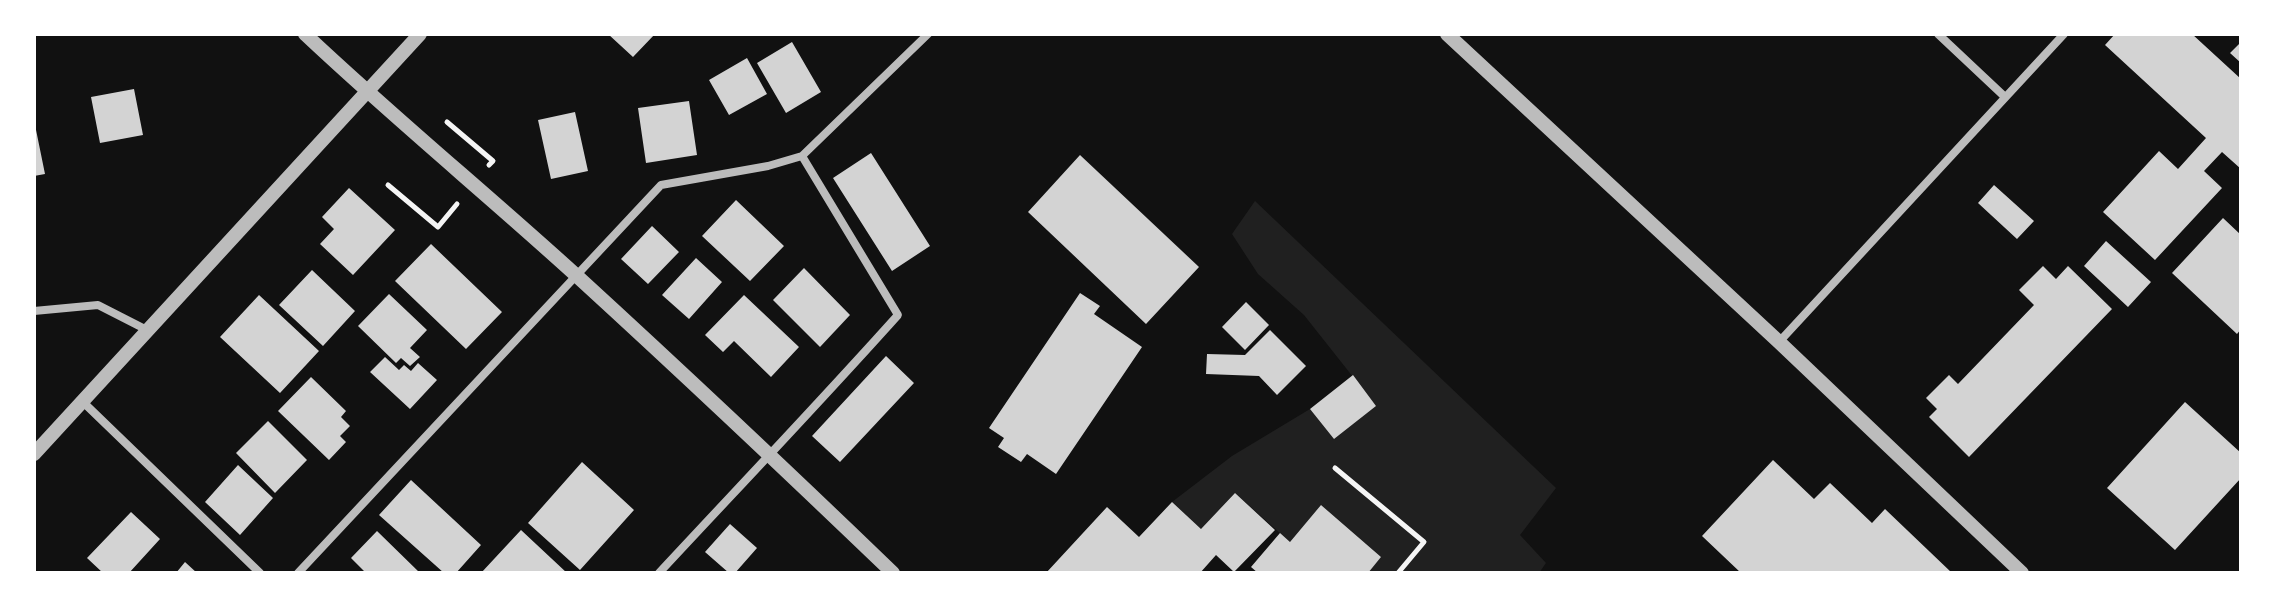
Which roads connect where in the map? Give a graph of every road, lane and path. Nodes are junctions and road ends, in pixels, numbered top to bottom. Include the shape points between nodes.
1 (305, 34) edge
2 (420, 34) edge
3 (928, 34) edge
4 (1447, 34) edge
5 (1938, 34) edge
6 (2064, 34) edge
7 (366, 91) junction
8 (2005, 97) junction
9 (447, 122) dead end
10 (802, 156) junction
11 (493, 161) dead end
12 (388, 185) dead end
13 (438, 227) dead end
14 (576, 275) junction
15 (34, 311) edge
16 (147, 330) junction
17 (1779, 342) junction
18 (83, 402) junction
19 (34, 454) edge
20 (769, 454) junction
21 (1335, 468) dead end
22 (260, 573) edge
23 (298, 573) edge
24 (659, 573) edge
25 (893, 573) edge
26 (1398, 573) edge
27 (2022, 573) edge

1 - 7 street
2 - 7 street
3 - 10 street
4 - 17 street
5 - 8 street
6 - 8 street
7 - 14 street
7 - 16 street
8 - 17 street
9 - 11 path
10 - 14 street via 661,185
10 - 20 street via 898,315
12 - 13 path
14 - 20 street
14 - 23 street
15 - 16 street via 98,305
16 - 18 street
17 - 27 street
18 - 19 street
18 - 22 street
20 - 24 street
20 - 25 street
21 - 26 path via 1424,542

